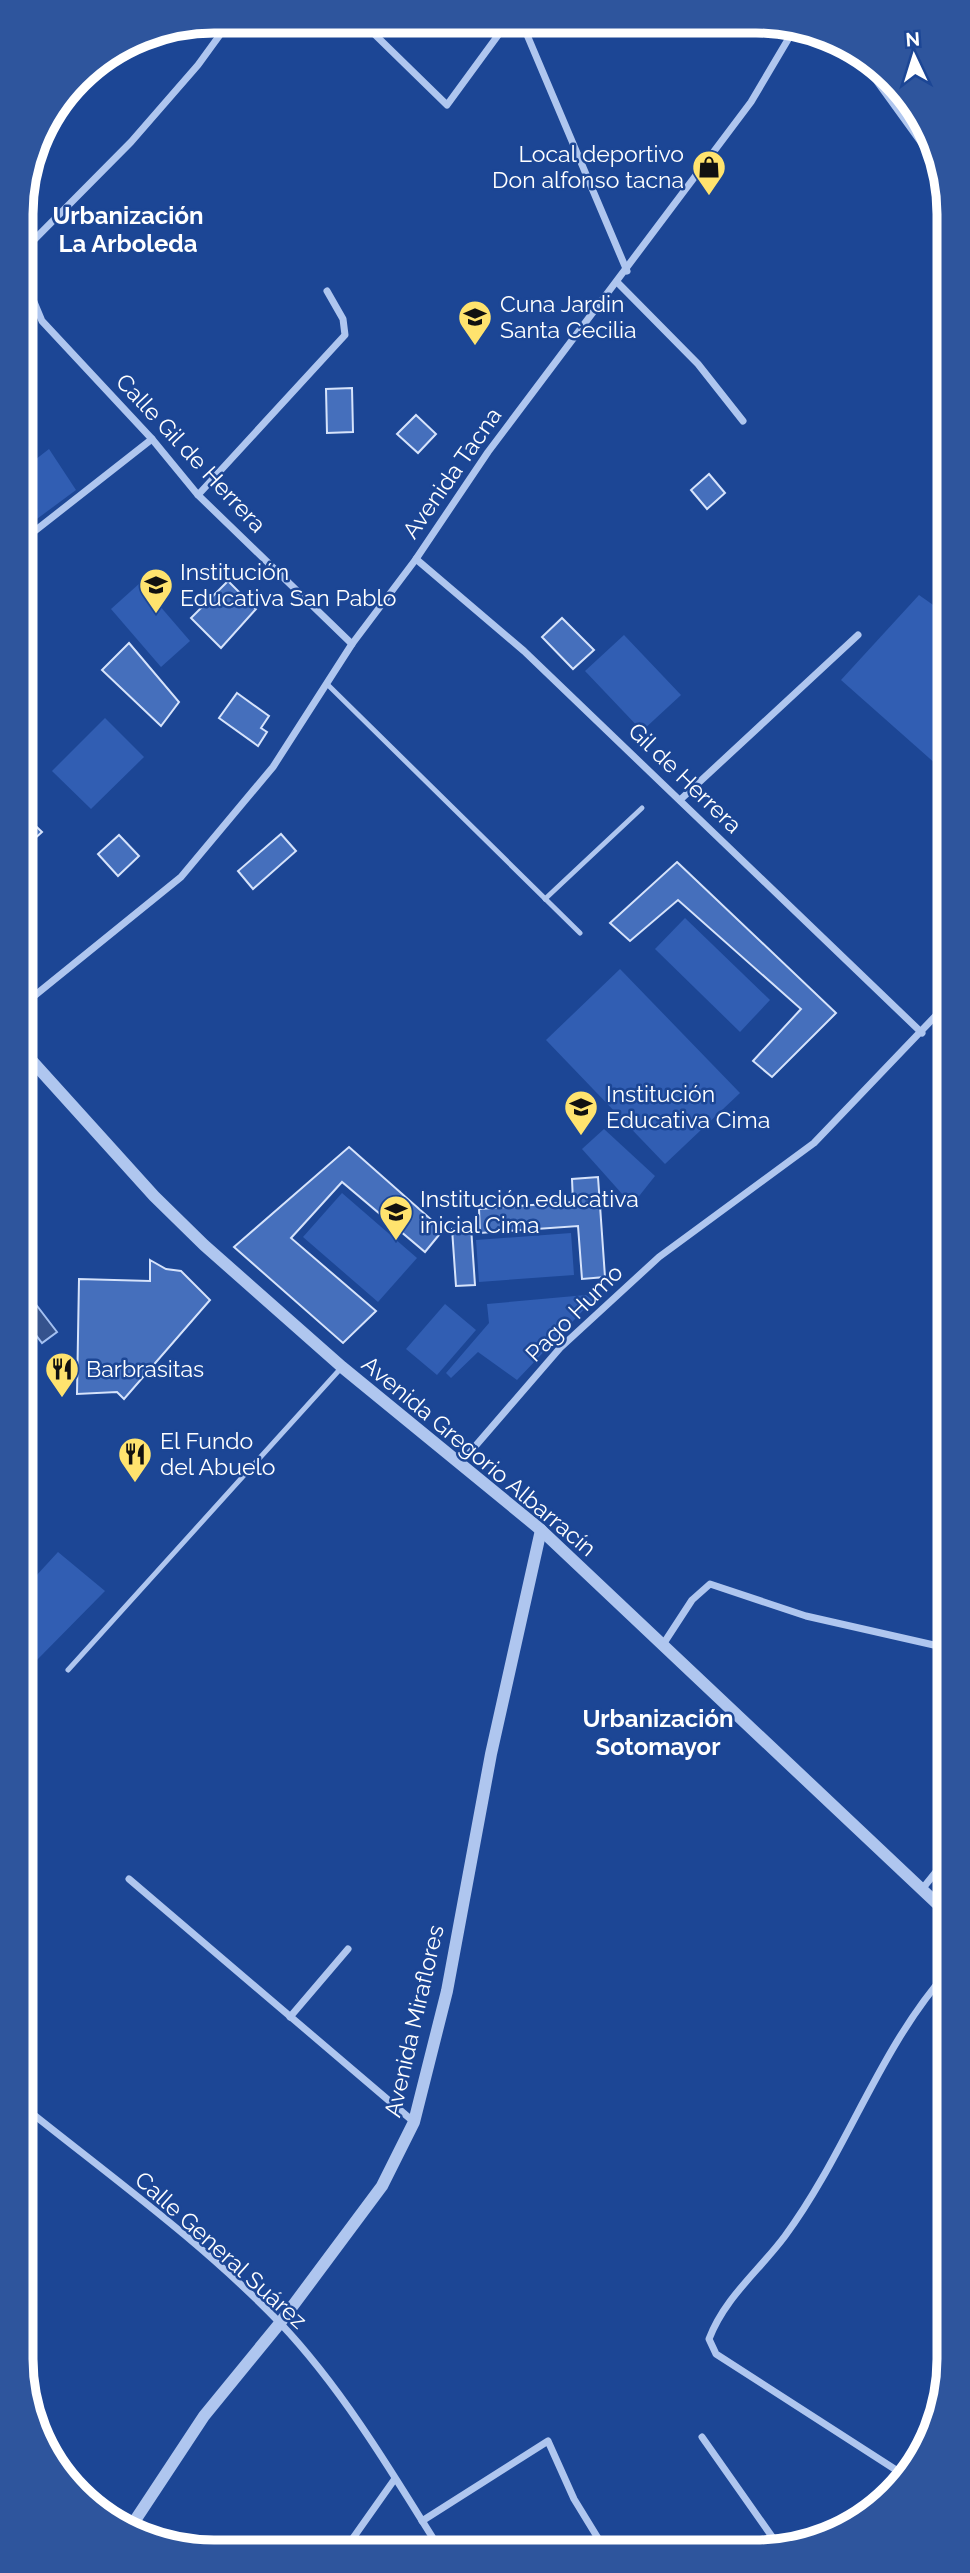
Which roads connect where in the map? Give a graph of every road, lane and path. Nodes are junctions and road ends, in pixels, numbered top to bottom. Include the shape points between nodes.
1 (499, 33) edge
2 (526, 33) edge
3 (221, 34) edge
4 (374, 34) edge
5 (790, 37) edge
6 (881, 83) edge
7 (903, 110) edge
8 (34, 240) edge
9 (627, 271) junction
10 (618, 282) junction
11 (327, 291) dead end
12 (34, 302) edge
13 (743, 421) dead end
14 (152, 439) junction
15 (198, 495) junction
16 (34, 532) edge
17 (416, 559) junction
18 (858, 635) dead end
19 (352, 643) junction
20 (327, 684) junction
21 (680, 800) junction
22 (642, 808) dead end
23 (544, 899) junction
24 (579, 933) dead end
25 (34, 996) edge
26 (937, 1017) edge
27 (922, 1033) junction
28 (34, 1062) edge
29 (342, 1367) junction
30 (458, 1465) junction
31 (541, 1530) junction
32 (936, 1646) edge
33 (662, 1647) junction
34 (68, 1670) dead end
35 (936, 1872) edge
36 (129, 1880) dead end
37 (923, 1888) junction
38 (936, 1902) edge
39 (348, 1949) dead end
40 (936, 1984) edge
41 (290, 2017) junction
42 (33, 2114) edge
43 (414, 2122) junction
44 (280, 2323) junction
45 (702, 2437) dead end
46 (897, 2471) edge
47 (394, 2480) junction
48 (135, 2521) edge
49 (422, 2521) junction
50 (773, 2538) edge
51 (352, 2540) edge
52 (434, 2540) edge
53 (599, 2540) edge

1 - 4 street via 447,104
2 - 9 street
3 - 8 street via 131,142
5 - 9 street, Avenida Tacna via 751,102
6 - 7 street
9 - 10 street, Avenida Tacna
10 - 13 street via 698,364
10 - 17 street, Avenida Tacna via 488,452
11 - 15 street via 343,319 345,335
12 - 14 street, Calle Gil de Herrera via 42,321
14 - 15 street, Calle Gil de Herrera
14 - 16 street
15 - 19 street, Calle Gil de Herrera
17 - 19 street, Avenida Tacna
17 - 21 street, Gil de Herrera via 524,651
18 - 21 street
19 - 20 street, Avenida Tacna
20 - 23 lane
20 - 25 street, Avenida Tacna via 273,767 181,877
21 - 27 street, Gil de Herrera
22 - 23 lane
23 - 24 lane
26 - 27 street, Pago Humo
27 - 30 street, Pago Humo via 814,1143 668,1249 560,1348
28 - 29 street, Avenida Gregorio Albarracín via 194,1235
29 - 30 street, Avenida Gregorio Albarracín
29 - 34 lane
30 - 31 street, Avenida Gregorio Albarracín
31 - 33 street, Avenida Gregorio Albarracín
31 - 43 street, Avenida Miraflores via 491,1754 447,1991
32 - 33 street via 806,1616 710,1584 692,1600
33 - 37 street, Avenida Gregorio Albarracín
35 - 37 street
36 - 41 street
37 - 38 street, Avenida Gregorio Albarracín
39 - 41 street
40 - 46 street via 918,2005 791,2225 716,2320 709,2339 716,2354
41 - 43 street
42 - 44 street, Calle General Suárez via 177,2230
43 - 44 street, Avenida Miraflores via 382,2186
44 - 47 street, Calle General Suárez via 340,2396
44 - 48 street, Avenida Miraflores via 204,2416
45 - 50 street
47 - 49 street, Calle General Suárez
47 - 51 street
49 - 52 street, Calle General Suárez
49 - 53 street via 548,2441 573,2499

